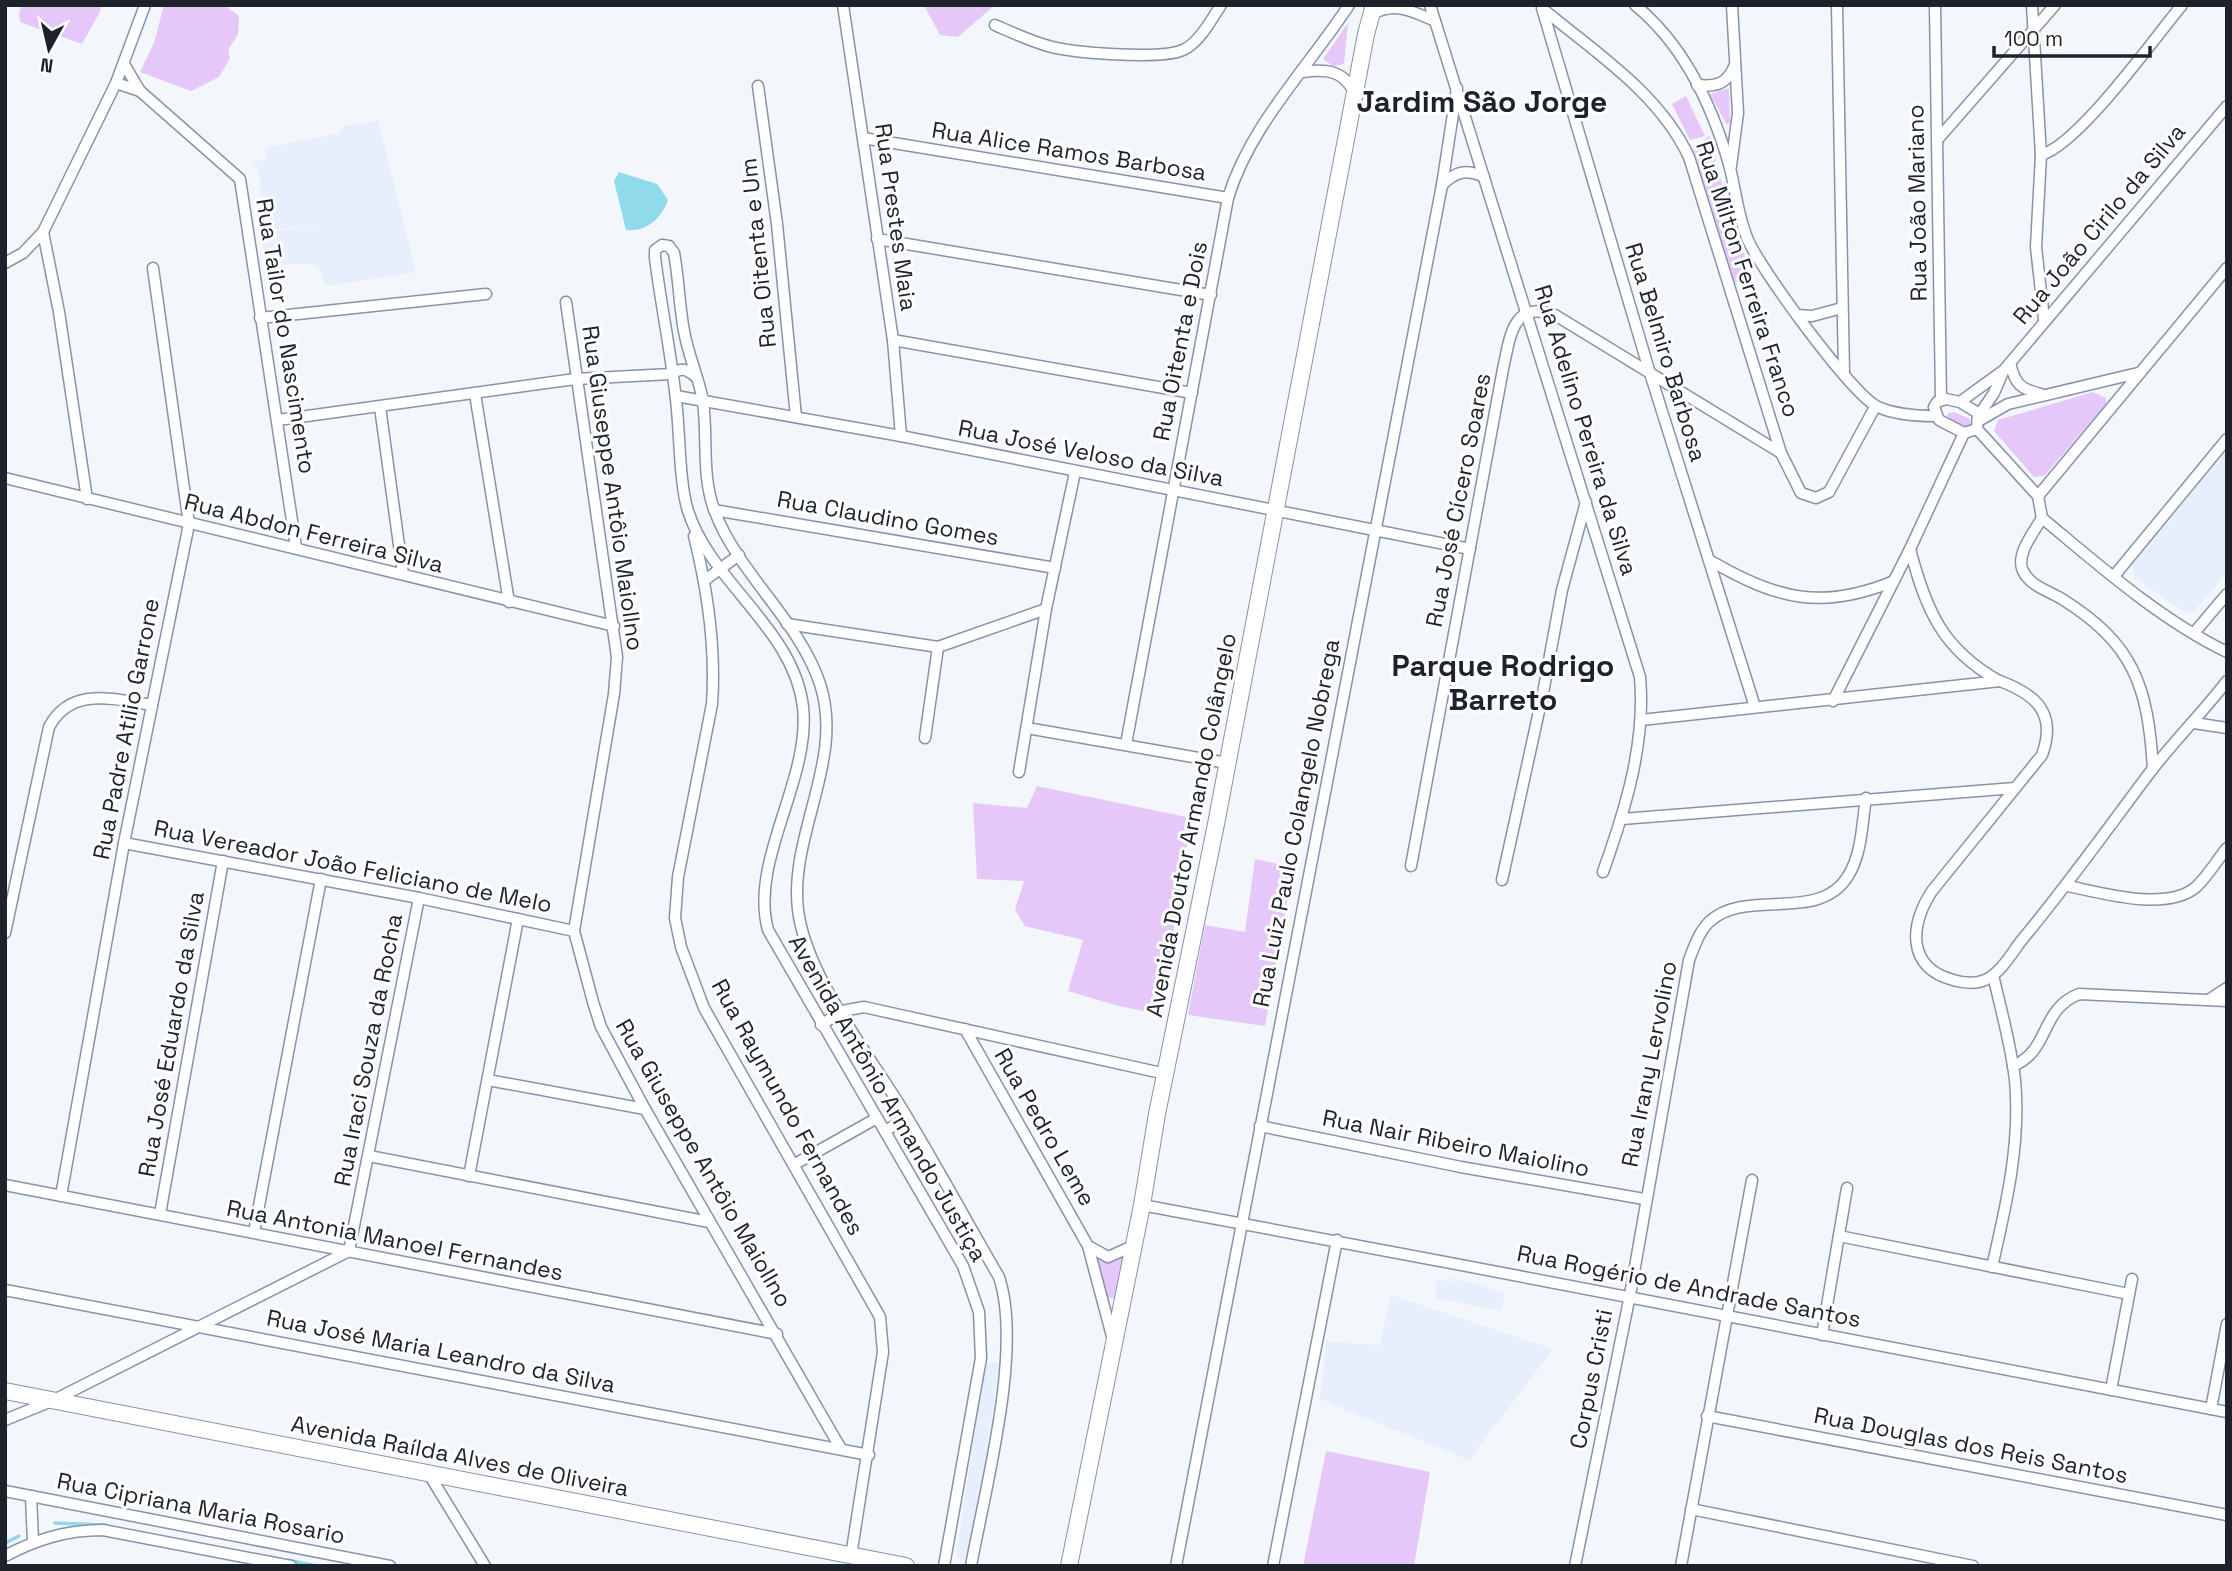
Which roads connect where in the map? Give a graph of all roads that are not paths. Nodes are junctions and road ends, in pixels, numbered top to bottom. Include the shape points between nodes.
1 (145, 5) edge
2 (843, 5) edge
3 (1221, 5) edge
4 (1349, 5) edge
5 (1430, 5) edge
6 (1635, 5) edge
7 (1732, 5) edge
8 (1837, 5) edge
9 (1935, 5) edge
10 (2032, 5) edge
11 (2055, 5) edge
12 (2182, 5) edge
13 (1540, 7) edge
14 (1373, 10) edge
15 (1435, 21) junction
16 (995, 25) dead end
17 (2033, 32) junction
18 (1737, 62) junction
19 (124, 64) junction
20 (1303, 72) junction
21 (116, 83) junction
22 (1697, 85) junction
23 (758, 86) dead end
24 (1457, 88) junction
25 (140, 92) junction
26 (1354, 92) junction
27 (2227, 106) edge
28 (863, 138) junction
29 (1938, 139) junction
30 (2041, 155) junction
31 (1731, 170) junction
32 (1484, 177) junction
33 (1442, 185) junction
34 (1228, 198) junction
35 (43, 232) junction
36 (877, 239) junction
37 (6, 263) edge
38 (153, 268) dead end
39 (2227, 268) edge
40 (486, 294) dead end
41 (1211, 295) junction
42 (566, 302) dead end
43 (1842, 308) junction
44 (1527, 312) junction
45 (1797, 315) junction
46 (260, 318) junction
47 (2044, 319) junction
48 (893, 340) junction
49 (2007, 366) junction
50 (1649, 370) junction
51 (2138, 373) junction
52 (671, 374) junction
53 (1844, 374) junction
54 (695, 376) junction
55 (575, 379) junction
56 (1192, 393) junction
57 (475, 394) junction
58 (2044, 394) junction
59 (676, 396) junction
60 (703, 400) junction
61 (1941, 400) junction
62 (1960, 402) junction
63 (380, 407) junction
64 (1875, 407) junction
65 (1936, 416) junction
66 (796, 417) junction
67 (278, 420) junction
68 (1979, 421) junction
69 (1964, 433) junction
70 (901, 436) junction
71 (2227, 439) edge
72 (1781, 453) junction
73 (1075, 472) junction
74 (5, 478) edge
75 (1174, 492) junction
76 (2038, 496) junction
77 (87, 499) junction
78 (1586, 502) junction
79 (688, 510) junction
80 (714, 510) junction
81 (1276, 512) junction
82 (2042, 518) junction
83 (189, 524) junction
84 (1373, 531) junction
85 (296, 547) junction
86 (1470, 549) junction
87 (1910, 549) junction
88 (739, 555) junction
89 (1711, 561) junction
90 (1055, 568) junction
91 (721, 570) junction
92 (402, 575) junction
93 (2114, 576) junction
94 (705, 579) junction
95 (1894, 581) junction
96 (2227, 594) edge
97 (509, 602) junction
98 (1046, 609) junction
99 (787, 624) junction
100 (614, 626) junction
101 (2194, 633) junction
102 (938, 647) junction
103 (2227, 652) edge
104 (2000, 681) junction
105 (2227, 681) edge
106 (1833, 701) junction
107 (152, 705) junction
108 (1755, 707) junction
109 (1641, 720) junction
110 (2194, 723) junction
111 (1027, 728) junction
112 (2227, 728) edge
113 (925, 738) dead end
114 (1126, 744) junction
115 (1227, 763) junction
116 (2153, 769) junction
117 (1019, 772) dead end
118 (2015, 788) junction
119 (1866, 798) junction
120 (1622, 819) junction
121 (124, 842) junction
122 (2227, 848) edge
123 (223, 861) junction
124 (1411, 866) dead end
125 (1603, 872) dead end
126 (321, 879) junction
127 (1502, 880) dead end
128 (2068, 886) junction
129 (419, 898) junction
130 (517, 919) junction
131 (574, 931) junction
132 (5, 933) edge
133 (1993, 975) junction
134 (2227, 988) edge
135 (2210, 999) junction
136 (2227, 1001) edge
137 (842, 1011) junction
138 (821, 1025) junction
139 (965, 1029) junction
140 (2013, 1066) junction
141 (1166, 1074) junction
142 (488, 1080) junction
143 (645, 1109) junction
144 (877, 1118) junction
145 (907, 1118) junction
146 (1260, 1126) junction
147 (885, 1131) junction
148 (369, 1156) junction
149 (795, 1164) junction
150 (470, 1176) junction
151 (1752, 1180) dead end
152 (5, 1185) edge
153 (1847, 1188) dead end
154 (61, 1196) junction
155 (1644, 1199) junction
156 (1142, 1205) junction
157 (160, 1214) junction
158 (709, 1222) junction
159 (1241, 1223) junction
160 (254, 1232) junction
161 (1839, 1236) junction
162 (1337, 1240) junction
163 (1088, 1246) junction
164 (1133, 1246) junction
165 (349, 1251) junction
166 (1992, 1266) junction
167 (2132, 1279) dead end
168 (5, 1290) edge
169 (2129, 1294) junction
170 (1630, 1295) junction
171 (1725, 1317) junction
172 (2227, 1324) edge
173 (201, 1327) junction
174 (777, 1334) junction
175 (1822, 1335) junction
176 (1114, 1345) junction
177 (2110, 1390) junction
178 (5, 1391) edge
179 (54, 1400) junction
180 (2211, 1409) junction
181 (2227, 1412) edge
182 (1707, 1416) junction
183 (5, 1420) edge
184 (841, 1449) junction
185 (869, 1455) junction
186 (427, 1471) junction
187 (5, 1491) edge
188 (31, 1496) junction
189 (1691, 1509) junction
190 (2227, 1515) edge
191 (33, 1541) junction
192 (5, 1556) edge
193 (851, 1556) junction
194 (347, 1562) edge
195 (291, 1566) edge
196 (390, 1566) edge
197 (485, 1566) edge
198 (906, 1566) edge
199 (944, 1566) edge
200 (971, 1566) edge
201 (1069, 1566) edge
202 (1176, 1566) edge
203 (1273, 1566) edge
204 (1575, 1566) edge
205 (1681, 1566) edge
206 (1973, 1566) edge

1 - 19 street
2 - 28 street, Rua Prestes Maia
3 - 16 street via 1194,41 1174,52 1067,50
4 - 20 street, Rua Oitenta e Dois
5 - 15 street, Rua Adelino Pereira da Silva
6 - 22 street via 1671,40
7 - 18 street
8 - 43 street
9 - 29 street, Rua João Mariano
10 - 17 street
11 - 17 street
12 - 30 street via 2082,124 2053,152
13 - 50 street, Rua Belmiro Barbosa
13 - 72 street, Rua Milton Ferreira Franco via 1646,96 1679,135
14 - 15 street, Avenida Doutor Armando Colângelo via 1399,7
14 - 26 street, Avenida Doutor Armando Colângelo
15 - 24 street, Rua Adelino Pereira da Silva
17 - 29 street
17 - 30 street
18 - 22 street via 1725,82
18 - 31 street via 1738,113
19 - 21 street
19 - 25 street, Rua Tailor do Nascimento
20 - 26 street via 1335,72
20 - 34 street, Rua Oitenta e Dois via 1254,137
21 - 25 street, Rua Tailor do Nascimento
21 - 35 street
22 - 31 street
23 - 66 street, Rua Oitenta e Um
24 - 32 street, Rua Adelino Pereira da Silva
24 - 33 street, Rua Luiz Paulo Colangelo Nobrega
25 - 46 street, Rua Tailor do Nascimento via 240,179
26 - 81 street, Avenida Doutor Armando Colângelo
27 - 47 street, Rua João Cirilo da Silva
28 - 34 street, Rua Alice Ramos Barbosa
28 - 36 street, Rua Prestes Maia
29 - 61 street, Rua João Mariano
30 - 47 street via 2036,247
31 - 45 street via 1749,241
32 - 33 street via 1463,171
32 - 44 street, Rua Adelino Pereira da Silva
33 - 84 street, Rua Luiz Paulo Colangelo Nobrega
34 - 41 street, Rua Oitenta e Dois
35 - 37 street
35 - 77 street
36 - 41 street
36 - 48 street, Rua Prestes Maia
38 - 83 street, Rua Padre Atilio Garrone
39 - 51 street
40 - 46 street
41 - 56 street, Rua Oitenta e Dois
42 - 55 street, Rua Giuseppe Antôio Maiollno
43 - 45 street
43 - 53 street
44 - 50 street via 1555,315
44 - 78 street, Rua Adelino Pereira da Silva
44 - 86 street, Rua José Cícero Soares via 1517,321 1509,342
45 - 53 street
46 - 67 street, Rua Tailor do Nascimento
47 - 49 street, Rua João Cirilo da Silva
48 - 56 street
48 - 70 street, Rua Prestes Maia
49 - 58 street via 2024,390
49 - 62 street, Rua João Cirilo da Silva
49 - 68 street, Rua João Cirilo da Silva
50 - 72 street
50 - 89 street, Rua Belmiro Barbosa
51 - 58 street
51 - 76 street
52 - 54 street via 686,369
52 - 54 street, Avenida Antônio Armando Justiça via 655,258 657,248 665,245 674,253
52 - 55 street
52 - 59 street, Avenida Antônio Armando Justiça
53 - 64 street
54 - 60 street
55 - 57 street
55 - 100 street, Rua Giuseppe Antôio Maiollno
56 - 75 street, Rua Oitenta e Dois
57 - 63 street
57 - 97 street
58 - 68 street via 2008,404
59 - 60 street, Rua José Veloso da Silva
59 - 79 street, Avenida Antônio Armando Justiça
60 - 66 street, Rua José Veloso da Silva
60 - 80 street, Avenida Antônio Armando Justiça via 704,452
61 - 62 street
61 - 65 street, Rua João Mariano via 1934,407
62 - 68 street
63 - 67 street
63 - 92 street
64 - 65 street
64 - 72 street, Rua Milton Ferreira Franco via 1836,483 1824,496 1801,494
65 - 69 street via 1945,426
66 - 70 street, Rua José Veloso da Silva
67 - 85 street, Rua Tailor do Nascimento
68 - 69 street
68 - 76 street
69 - 87 street
70 - 73 street, Rua José Veloso da Silva
71 - 93 street
73 - 75 street, Rua José Veloso da Silva
73 - 90 street
74 - 77 street, Rua Abdon Ferreira Silva
75 - 81 street, Rua José Veloso da Silva
75 - 114 street, Rua Oitenta e Dois
76 - 82 street
77 - 83 street, Rua Abdon Ferreira Silva
78 - 109 street, Rua Adelino Pereira da Silva via 1640,677
78 - 127 street via 1562,590
79 - 91 street, Avenida Antônio Armando Justiça
79 - 94 street, Rua Raymundo Fernandes
80 - 88 street, Avenida Antônio Armando Justiça
80 - 90 street, Rua Claudino Gomes
81 - 84 street, Rua José Veloso da Silva
81 - 115 street, Avenida Doutor Armando Colângelo
82 - 93 street
82 - 116 street via 2022,556 2023,573 2100,626 2127,657 2143,700
83 - 85 street, Rua Abdon Ferreira Silva
83 - 107 street, Rua Padre Atilio Garrone
84 - 86 street, Rua José Veloso da Silva
84 - 146 street, Rua Luiz Paulo Colangelo Nobrega
85 - 92 street, Rua Abdon Ferreira Silva
86 - 124 street, Rua José Cícero Soares
87 - 95 street
87 - 104 street via 1932,615 1951,645
88 - 91 street
88 - 99 street, Avenida Antônio Armando Justiça
89 - 95 street via 1767,590 1795,597 1847,596
89 - 108 street, Rua Belmiro Barbosa
90 - 98 street
91 - 94 street
91 - 138 street, Avenida Antônio Armando Justiça via 770,632 793,671 803,705 802,743 766,880 764,914 778,951
92 - 97 street, Rua Abdon Ferreira Silva
93 - 101 street
94 - 149 street, Rua Raymundo Fernandes via 714,647 712,704 681,857 675,918 704,1008
95 - 106 street
96 - 101 street
97 - 100 street, Rua Abdon Ferreira Silva
98 - 102 street
98 - 111 street
99 - 102 street
99 - 137 street, Avenida Antônio Armando Justiça via 819,681 827,723 800,866 798,911 808,951
100 - 131 street, Rua Giuseppe Antôio Maiollno via 614,694
101 - 103 street
102 - 113 street
104 - 106 street
104 - 118 street via 2034,698 2048,726 2042,754
105 - 110 street
106 - 108 street
107 - 121 street, Rua Padre Atilio Garrone
107 - 132 street via 89,699 70,702 57,712 49,727
108 - 109 street
109 - 120 street, Rua Adelino Pereira da Silva
110 - 112 street
110 - 116 street
111 - 114 street
111 - 117 street
114 - 115 street
115 - 141 street, Avenida Doutor Armando Colângelo
116 - 128 street
118 - 119 street
118 - 133 street via 1932,891 1916,922 1918,951 1927,967 1960,982
119 - 120 street
119 - 155 street, Rua Irany Lervolino via 1853,867 1836,891 1817,899 1723,913 1710,922 1695,944
120 - 125 street, Rua Adelino Pereira da Silva
121 - 123 street, Rua Vereador João Feliciano de Melo
121 - 154 street, Rua Padre Atilio Garrone
122 - 128 street via 2196,887 2182,895 2134,898
123 - 126 street, Rua Vereador João Feliciano de Melo
123 - 157 street, Rua José Eduardo da Silva
126 - 129 street, Rua Vereador João Feliciano de Melo
126 - 160 street
128 - 133 street
129 - 130 street, Rua Vereador João Feliciano de Melo
129 - 148 street, Rua Iraci Souza da Rocha
130 - 131 street, Rua Vereador João Feliciano de Melo
130 - 142 street
131 - 143 street, Rua Giuseppe Antôio Maiollno via 601,1027
133 - 140 street
134 - 135 street
135 - 136 street
135 - 140 street via 2078,994 2058,1006 2033,1054
137 - 138 street
137 - 139 street via 864,1007
137 - 145 street, Avenida Antônio Armando Justiça
138 - 144 street, Avenida Antônio Armando Justiça
139 - 141 street
139 - 163 street, Rua Pedro Leme
140 - 166 street via 2012,1166
141 - 156 street, Avenida Doutor Armando Colângelo
142 - 143 street
142 - 150 street
143 - 158 street, Rua Giuseppe Antôio Maiollno
144 - 147 street, Avenida Antônio Armando Justiça
144 - 149 street
145 - 147 street
145 - 200 street, Avenida Antônio Armando Justiça via 999,1278 1008,1313 1003,1384
146 - 155 street, Rua Nair Ribeiro Maiolino
146 - 159 street, Rua Luiz Paulo Colangelo Nobrega
147 - 199 street, Avenida Antônio Armando Justiça via 963,1266 979,1312 978,1379
148 - 150 street
148 - 165 street, Rua Iraci Souza da Rocha
149 - 185 street, Rua Raymundo Fernandes via 880,1317 883,1352
150 - 158 street
151 - 171 street
152 - 154 street, Rua Antonia Manoel Fernandes
153 - 161 street
154 - 157 street, Rua Antonia Manoel Fernandes
155 - 170 street, Corpus Cristi
156 - 159 street, Rua Rogério de Andrade Santos
156 - 164 street, Avenida Doutor Armando Colângelo
157 - 160 street, Rua Antonia Manoel Fernandes
158 - 174 street, Rua Giuseppe Antôio Maiollno
159 - 162 street, Rua Rogério de Andrade Santos
159 - 202 street, Rua Luiz Paulo Colangelo Nobrega
160 - 165 street, Rua Antonia Manoel Fernandes
161 - 166 street
161 - 175 street
162 - 170 street, Rua Rogério de Andrade Santos
162 - 203 street
163 - 164 street via 1108,1257
163 - 176 street, Rua Pedro Leme
164 - 176 street, Avenida Doutor Armando Colângelo
165 - 173 street
165 - 174 street, Rua Antonia Manoel Fernandes
166 - 169 street
167 - 169 street
168 - 173 street, Rua José Maria Leandro da Silva
169 - 177 street
170 - 171 street, Rua Rogério de Andrade Santos
170 - 204 street, Corpus Cristi
171 - 175 street, Rua Rogério de Andrade Santos
171 - 182 street
172 - 180 street
173 - 179 street
173 - 184 street, Rua José Maria Leandro da Silva
174 - 184 street, Rua Giuseppe Antôio Maiollno
175 - 177 street, Rua Rogério de Andrade Santos
176 - 201 street, Avenida Doutor Armando Colângelo
177 - 180 street, Rua Rogério de Andrade Santos
178 - 179 street, Avenida Raílda Alves de Oliveira
179 - 183 street
179 - 186 street, Avenida Raílda Alves de Oliveira
180 - 181 street, Rua Rogério de Andrade Santos
182 - 189 street
182 - 190 street, Rua Douglas dos Reis Santos
184 - 185 street, Rua José Maria Leandro da Silva
185 - 193 street, Rua Raymundo Fernandes
186 - 193 street, Avenida Raílda Alves de Oliveira
186 - 197 street
187 - 188 street, Rua Cipriana Maria Rosario
188 - 191 street
188 - 194 street, Rua Cipriana Maria Rosario
189 - 205 street
189 - 206 street
191 - 192 street
191 - 195 street via 103,1530
193 - 198 street, Avenida Raílda Alves de Oliveira
194 - 196 street, Rua Cipriana Maria Rosario

